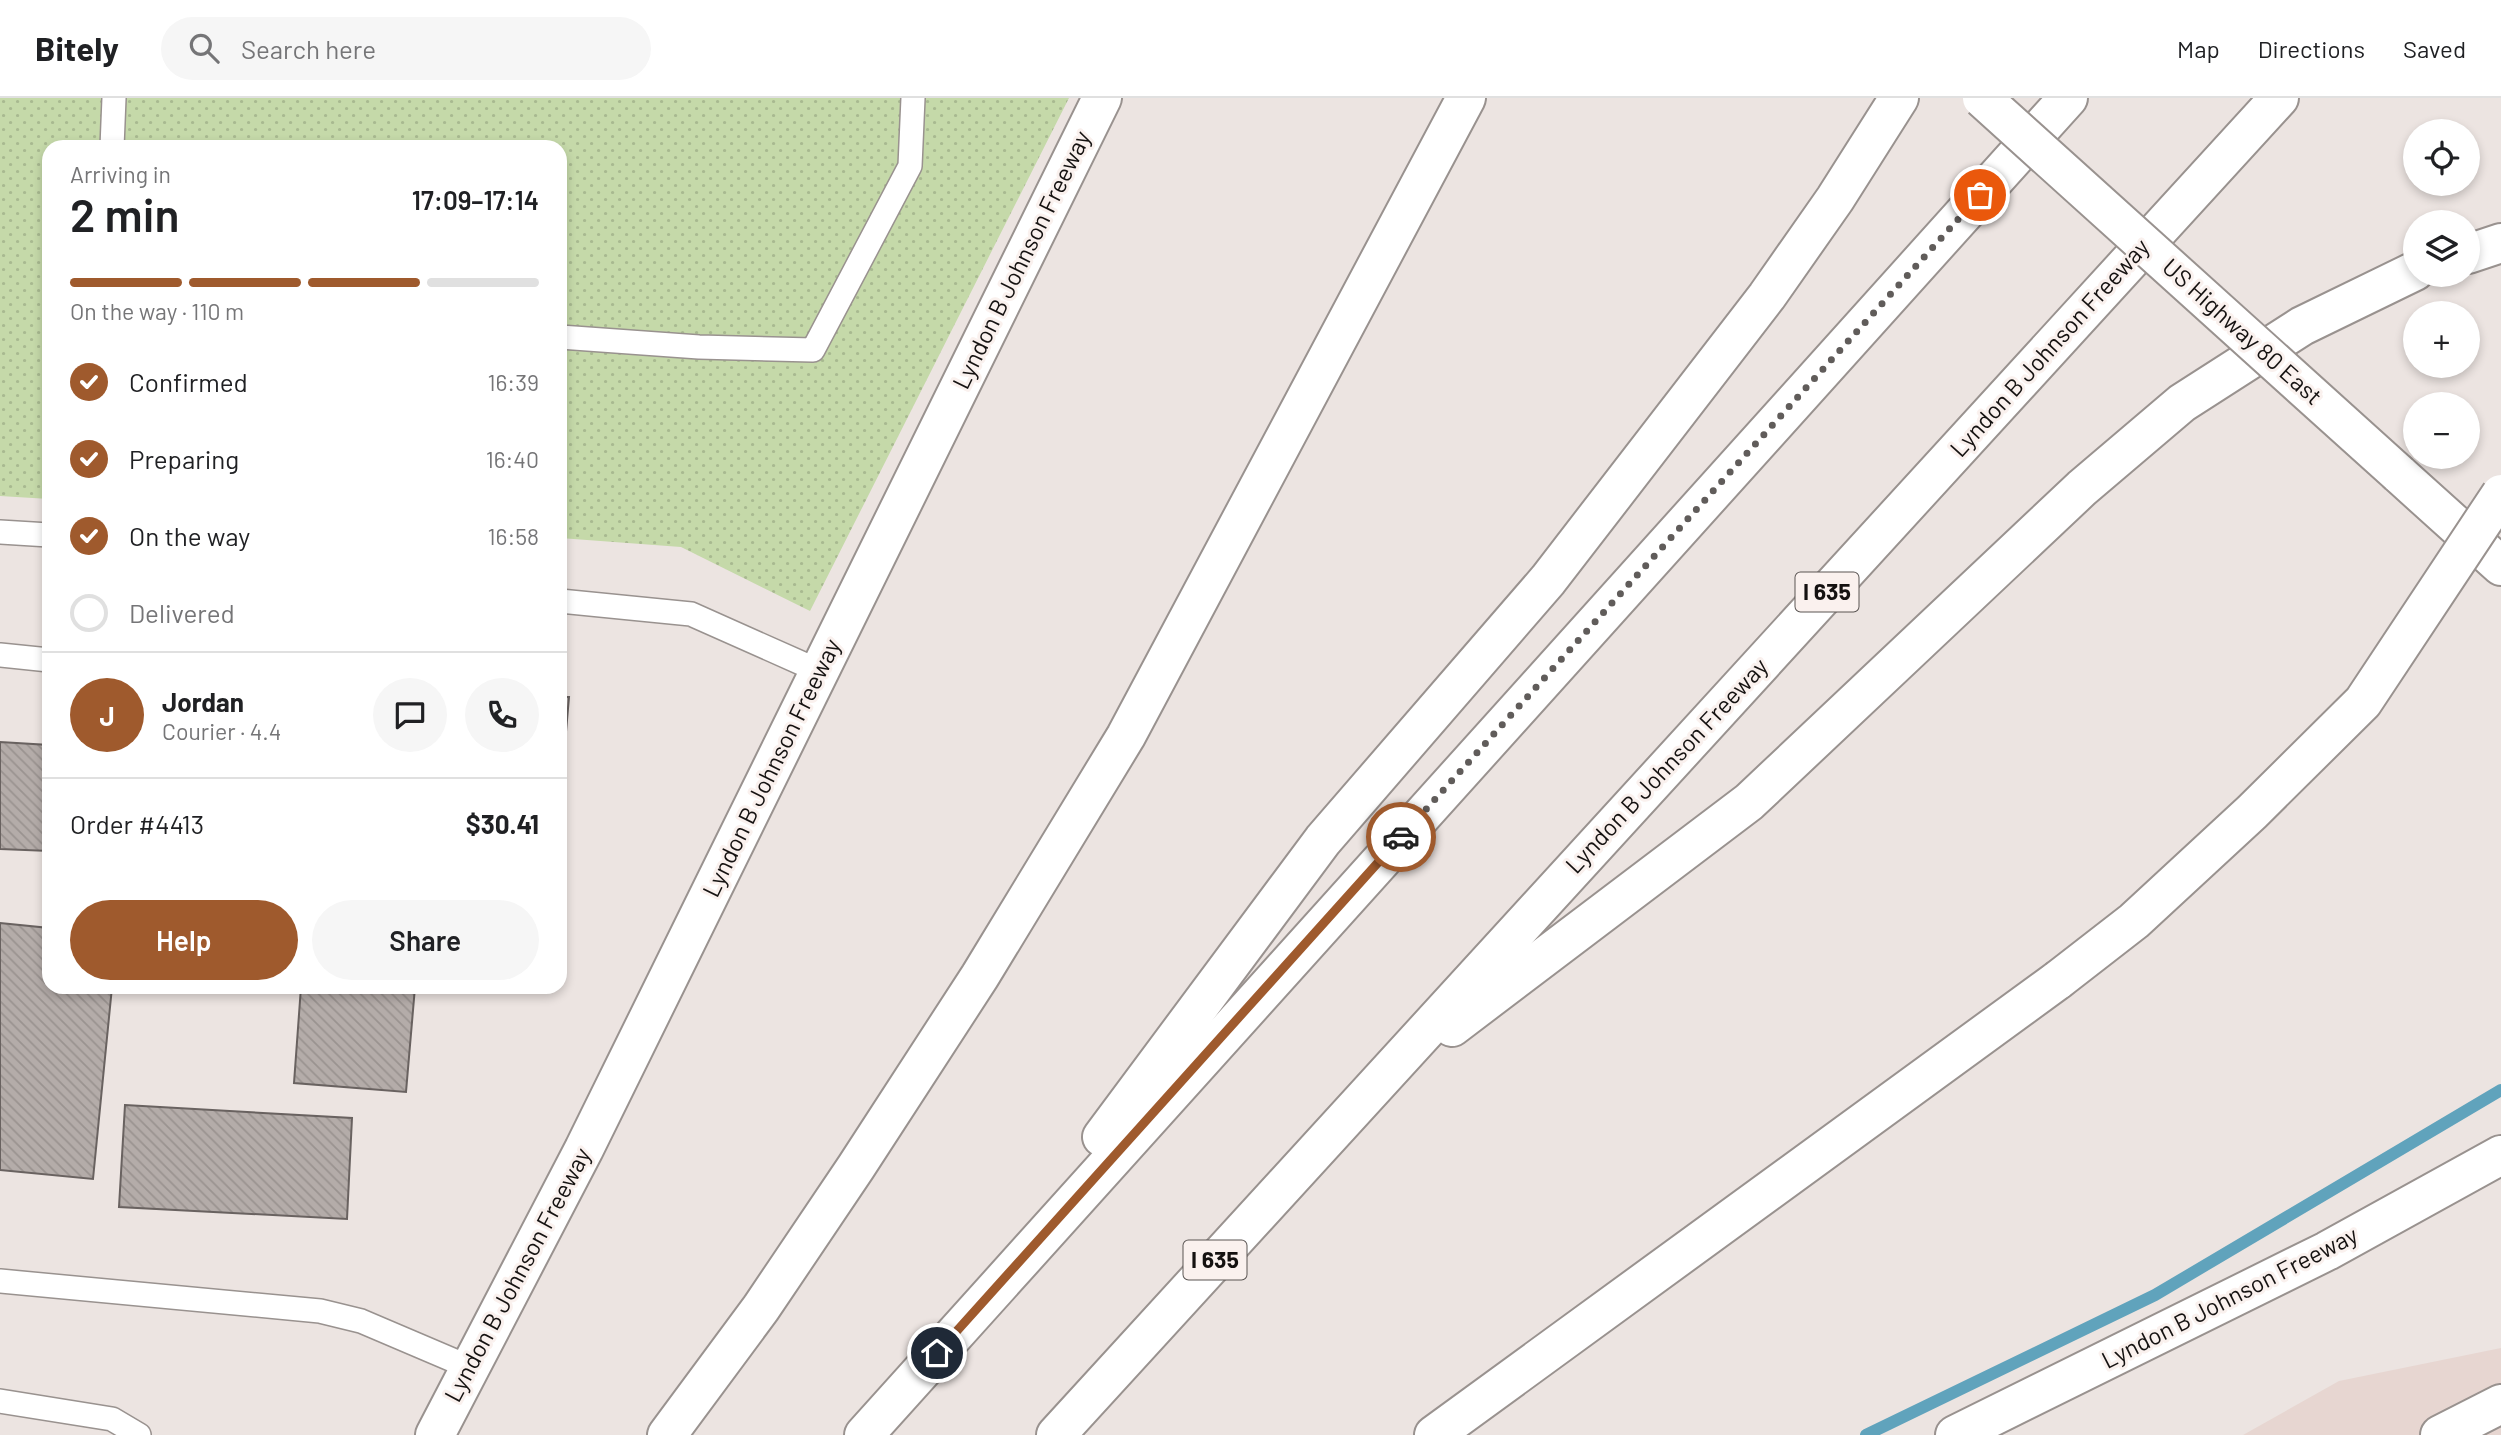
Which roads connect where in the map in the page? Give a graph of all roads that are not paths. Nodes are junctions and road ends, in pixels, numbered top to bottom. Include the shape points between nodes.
1 (114, 98) edge
2 (913, 98) edge
3 (1102, 98) edge
4 (1466, 98) edge
5 (1899, 98) edge
6 (1982, 98) edge
7 (2068, 98) edge
8 (2278, 98) edge
9 (112, 140) edge
10 (2501, 243) edge
11 (2480, 250) edge
12 (2403, 277) edge
13 (567, 338) edge
14 (2501, 494) edge
15 (0, 532) edge
16 (42, 535) edge
17 (2501, 566) edge
18 (567, 602) edge
19 (0, 655) edge
20 (42, 659) edge
21 (820, 671) junction
22 (1375, 1085) junction
23 (2501, 1155) edge
24 (0, 1281) edge
25 (956, 1332) junction
26 (470, 1367) junction
27 (0, 1401) edge
28 (2501, 1404) edge
29 (139, 1435) edge
30 (435, 1435) edge
31 (667, 1435) edge
32 (864, 1435) edge
33 (1056, 1435) edge
34 (1434, 1435) edge
35 (1955, 1435) edge
36 (2440, 1435) edge

1 - 9 lane
2 - 13 lane via 910,166 813,350
3 - 21 main road, Lyndon B Johnson Freeway
4 - 31 main road via 1126,736 980,976 856,1167 761,1308
5 - 25 main road via 1759,307 1548,580 1324,840
6 - 17 main road, US Highway 80 East, bridge
7 - 25 main road
8 - 22 main road, Lyndon B Johnson Freeway / I 635
10 - 11 main road
12 - 22 main road via 2302,326 2182,403 2082,488 1749,802
14 - 34 main road, bridge via 2363,702 2134,921 1966,1049
15 - 16 lane
18 - 21 lane via 691,614
19 - 20 lane
21 - 26 main road, Lyndon B Johnson Freeway via 584,1149
22 - 33 main road, Lyndon B Johnson Freeway / I 635
23 - 35 main road, Lyndon B Johnson Freeway via 2327,1251
24 - 26 lane via 320,1311 361,1321
25 - 32 main road
26 - 30 main road, Lyndon B Johnson Freeway
27 - 29 lane via 112,1419
28 - 36 main road

